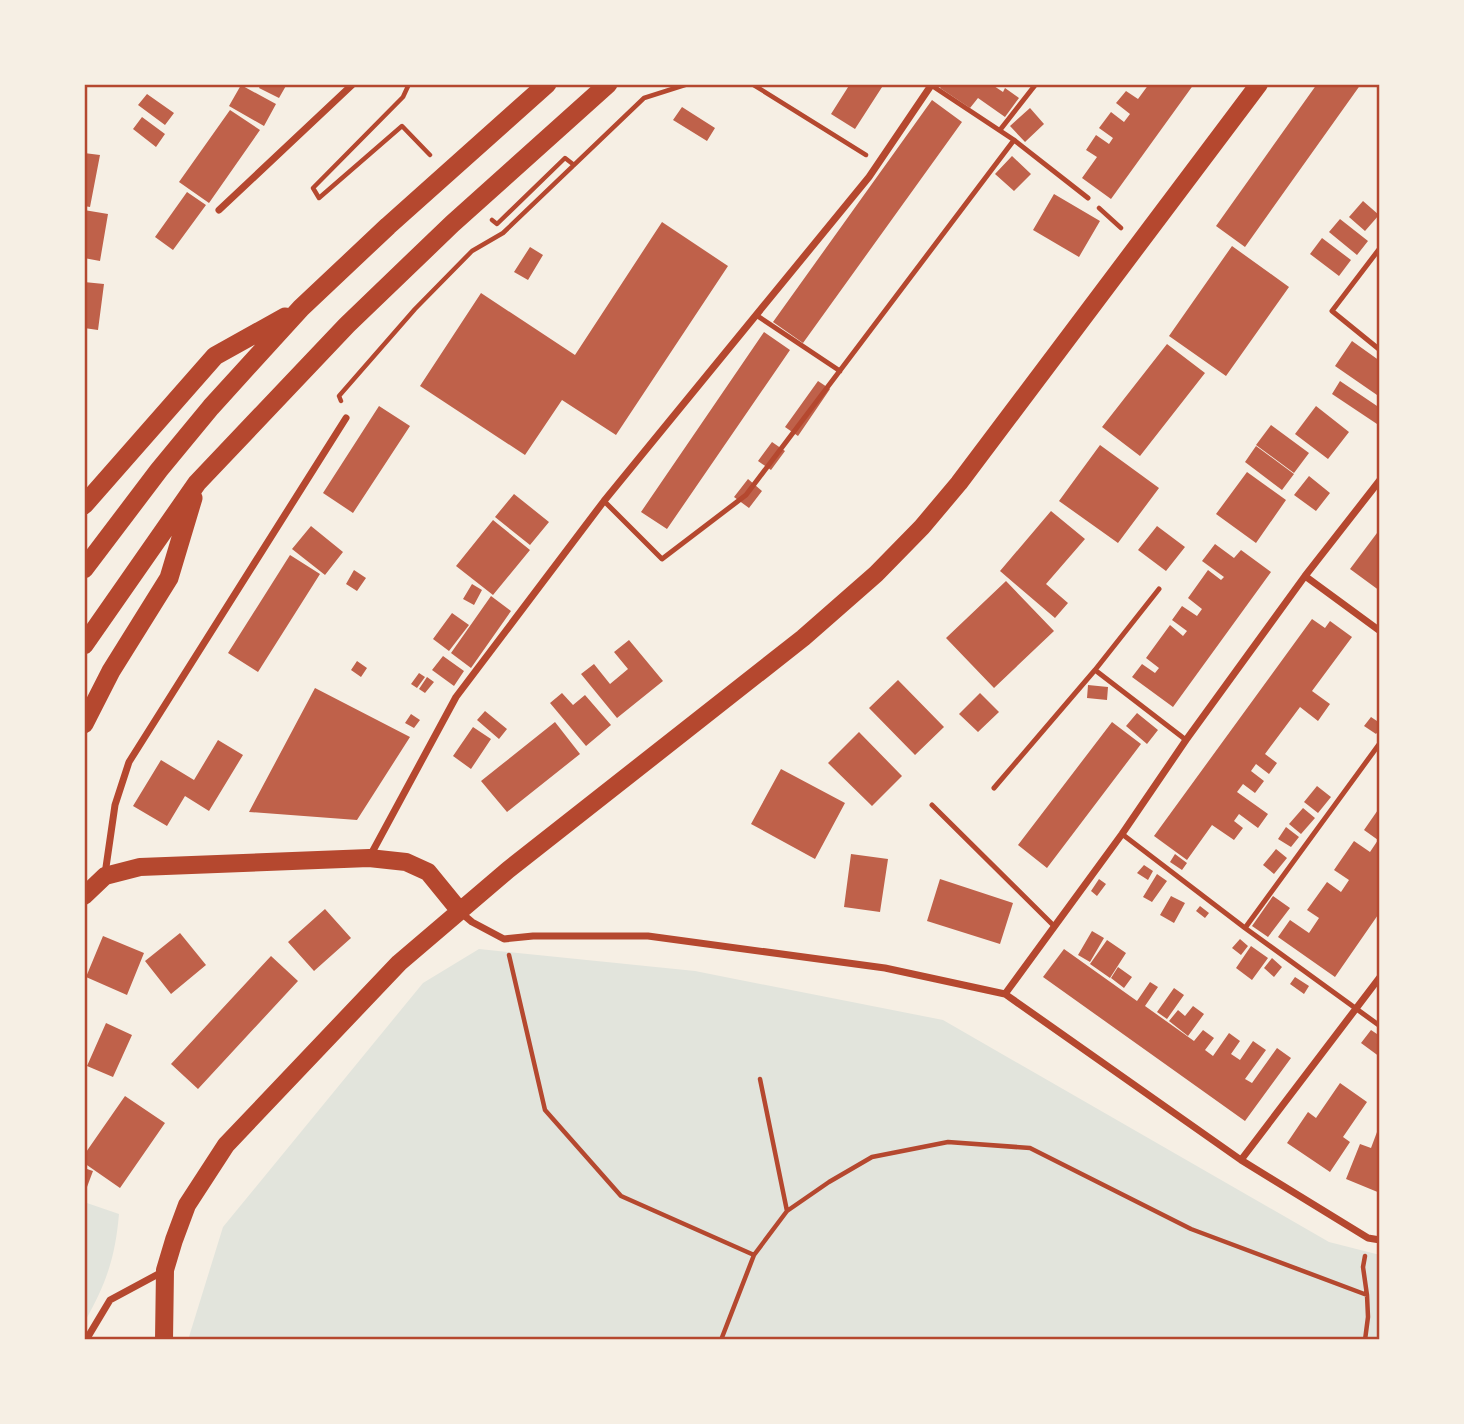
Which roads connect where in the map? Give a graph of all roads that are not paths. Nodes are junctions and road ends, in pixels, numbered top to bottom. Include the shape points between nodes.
1 (353, 84) edge
2 (547, 84) edge
3 (608, 84) edge
4 (931, 84) edge
5 (1036, 84) edge
6 (1259, 84) edge
7 (1000, 130) junction
8 (1014, 140) junction
9 (1088, 198) road end
10 (219, 209) dead end
11 (1380, 248) edge
12 (301, 308) junction
13 (756, 315) junction
14 (1380, 350) edge
15 (840, 371) junction
16 (346, 418) road end
17 (1380, 480) edge
18 (197, 483) junction
19 (604, 501) junction
20 (84, 505) edge
21 (84, 569) edge
22 (1305, 576) junction
23 (1158, 589) dead end
24 (1380, 631) edge
25 (84, 645) edge
26 (1095, 670) junction
27 (84, 724) edge
28 (1186, 740) junction
29 (1380, 743) edge
30 (994, 788) dead end
31 (932, 805) dead end
32 (1122, 834) junction
33 (369, 858) junction
34 (105, 876) junction
35 (84, 896) edge
36 (459, 910) junction
37 (1054, 926) junction
38 (1245, 928) junction
39 (1380, 977) edge
40 (1005, 994) junction
41 (1358, 1008) junction
42 (1380, 1026) edge
43 (1241, 1160) junction
44 (1380, 1240) edge
45 (165, 1270) junction
46 (86, 1340) edge
47 (164, 1340) edge

1 - 10 street
2 - 12 highway
3 - 18 highway via 347,325
4 - 7 lane
4 - 13 street via 879,162
5 - 7 lane
6 - 36 main road via 922,527 793,646
7 - 8 lane
8 - 9 lane
8 - 15 lane
11 - 14 lane via 1332,311
12 - 20 highway via 215,356
12 - 21 highway via 211,407
13 - 15 lane
13 - 19 street
15 - 19 lane via 746,495 662,559
16 - 34 street via 129,762 115,805
17 - 22 street
18 - 25 highway
18 - 27 highway via 169,578
19 - 33 street via 456,698
22 - 24 street
22 - 28 street
23 - 26 lane
26 - 28 lane
26 - 30 lane
28 - 32 street
29 - 38 lane
31 - 37 lane
32 - 37 street
32 - 38 lane
33 - 34 main road via 140,867
33 - 36 main road via 407,862 428,872
34 - 35 main road
36 - 40 street via 504,939 648,936 885,968
36 - 45 main road via 399,963 226,1145 187,1205
37 - 40 street
38 - 41 lane
39 - 41 street
40 - 43 street
41 - 42 lane
41 - 43 street
43 - 44 street via 1368,1238
45 - 46 street via 110,1300
45 - 47 main road

